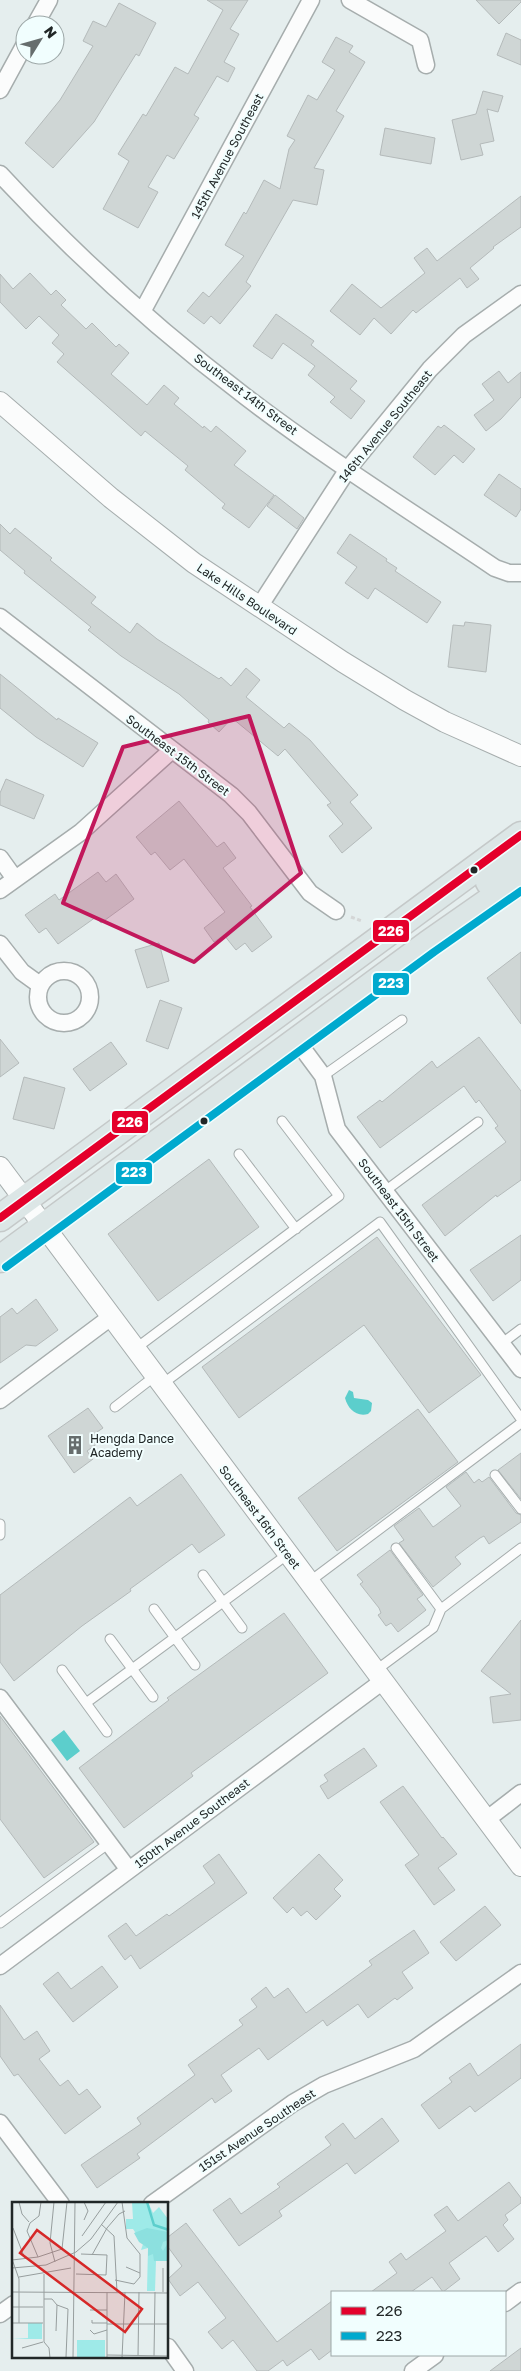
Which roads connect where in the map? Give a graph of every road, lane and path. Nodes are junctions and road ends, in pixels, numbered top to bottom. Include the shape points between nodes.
1 (49, 0) edge
2 (311, 0) edge
3 (350, 0) edge
4 (41, 15) edge
5 (15, 62) edge
6 (426, 65) dead end
7 (0, 90) edge
8 (0, 174) edge
9 (521, 294) edge
10 (142, 312) junction
11 (0, 402) edge
12 (348, 469) junction
13 (521, 573) edge
14 (259, 607) junction
15 (0, 617) edge
16 (172, 750) junction
17 (521, 756) edge
18 (521, 835) edge
19 (0, 858) edge
20 (521, 858) edge
21 (15, 879) junction
22 (521, 879) edge
23 (0, 890) edge
24 (336, 911) dead end
25 (0, 944) edge
26 (428, 944) junction
27 (40, 985) dead end
28 (402, 1020) dead end
29 (297, 1041) junction
30 (323, 1076) junction
31 (282, 1121) dead end
32 (478, 1122) dead end
33 (239, 1154) dead end
34 (0, 1167) edge
35 (385, 1191) junction
36 (25, 1200) junction
37 (0, 1218) edge
38 (44, 1226) junction
39 (296, 1229) junction
40 (0, 1258) edge
41 (111, 1317) junction
42 (521, 1329) edge
43 (502, 1344) junction
44 (135, 1349) junction
45 (521, 1369) edge
46 (158, 1380) junction
47 (0, 1400) edge
48 (115, 1407) dead end
49 (521, 1419) edge
50 (521, 1423) edge
51 (495, 1475) dead end
52 (521, 1509) edge
53 (0, 1524) edge
54 (0, 1535) edge
55 (396, 1548) dead end
56 (521, 1548) edge
57 (288, 1554) junction
58 (203, 1575) dead end
59 (309, 1582) junction
60 (223, 1603) junction
61 (154, 1608) dead end
62 (441, 1609) junction
63 (242, 1628) dead end
64 (176, 1638) junction
65 (110, 1639) dead end
66 (195, 1665) dead end
67 (62, 1670) dead end
68 (132, 1670) junction
69 (379, 1676) junction
70 (153, 1697) dead end
71 (0, 1698) edge
72 (86, 1704) junction
73 (107, 1732) dead end
74 (521, 1793) edge
75 (486, 1820) junction
76 (109, 1843) junction
77 (521, 1866) edge
78 (129, 1870) junction
79 (0, 1923) edge
80 (0, 1966) edge
81 (521, 1972) edge
82 (0, 2123) edge
83 (59, 2202) edge
84 (155, 2202) edge
85 (521, 2291) edge
86 (506, 2302) edge
87 (12, 2305) edge
88 (0, 2314) edge
89 (169, 2348) edge
90 (434, 2356) edge
91 (185, 2371) edge
92 (413, 2371) edge

1 - 4 street
2 - 10 street, 145th Avenue Southeast
3 - 6 street via 420,40
5 - 7 street
8 - 10 street, Southeast 14th Street via 41,218
9 - 12 street, 146th Avenue Southeast via 464,335 444,355
10 - 12 street, Southeast 14th Street via 246,397
11 - 14 street, Lake Hills Boulevard via 111,498 194,563
12 - 13 street, Southeast 14th Street via 495,568 509,574
12 - 14 street, 146th Avenue Southeast
14 - 17 street, Lake Hills Boulevard via 405,700
15 - 16 street, Southeast 15th Street
16 - 21 street via 81,832
16 - 24 street, Southeast 15th Street via 231,794 310,893
18 - 36 main road
19 - 21 street
20 - 26 main road via 448,912
21 - 23 street
22 - 26 main road
25 - 27 street via 22,972
26 - 29 main road
28 - 30 lane
29 - 30 street, Southeast 15th Street
29 - 38 main road
30 - 35 street, Southeast 15th Street via 337,1129
31 - 39 lane via 339,1196
32 - 35 lane
33 - 39 lane
34 - 36 street, Southeast 16th Street
35 - 43 street, Southeast 15th Street
36 - 37 main road
36 - 38 street, Southeast 16th Street
38 - 40 main road
38 - 41 street, Southeast 16th Street
39 - 44 lane
41 - 44 street, Southeast 16th Street
41 - 47 street
42 - 43 lane
43 - 45 street, Southeast 15th Street
44 - 46 street, Southeast 16th Street
46 - 48 lane
46 - 49 lane via 380,1222
46 - 57 street, Southeast 16th Street
50 - 59 lane
51 - 52 lane
53 - 54 lane
55 - 62 lane
56 - 62 lane
57 - 59 street, Southeast 16th Street
57 - 60 lane
58 - 60 lane
59 - 69 street, Southeast 16th Street
60 - 63 lane
60 - 64 lane
61 - 64 lane
62 - 69 lane via 434,1628
64 - 66 lane
64 - 68 lane
65 - 68 lane
67 - 72 lane
68 - 70 lane
68 - 72 lane
69 - 75 street, Southeast 16th Street
69 - 78 street, 150th Avenue Southeast
71 - 76 street
72 - 73 lane
74 - 75 street
75 - 77 street, Southeast 16th Street
76 - 78 street
76 - 79 lane
78 - 80 street, 150th Avenue Southeast
81 - 84 street, 151st Avenue Southeast via 414,2049 324,2085 293,2103
82 - 83 street
85 - 86 street
87 - 88 street
89 - 91 street
90 - 92 street

